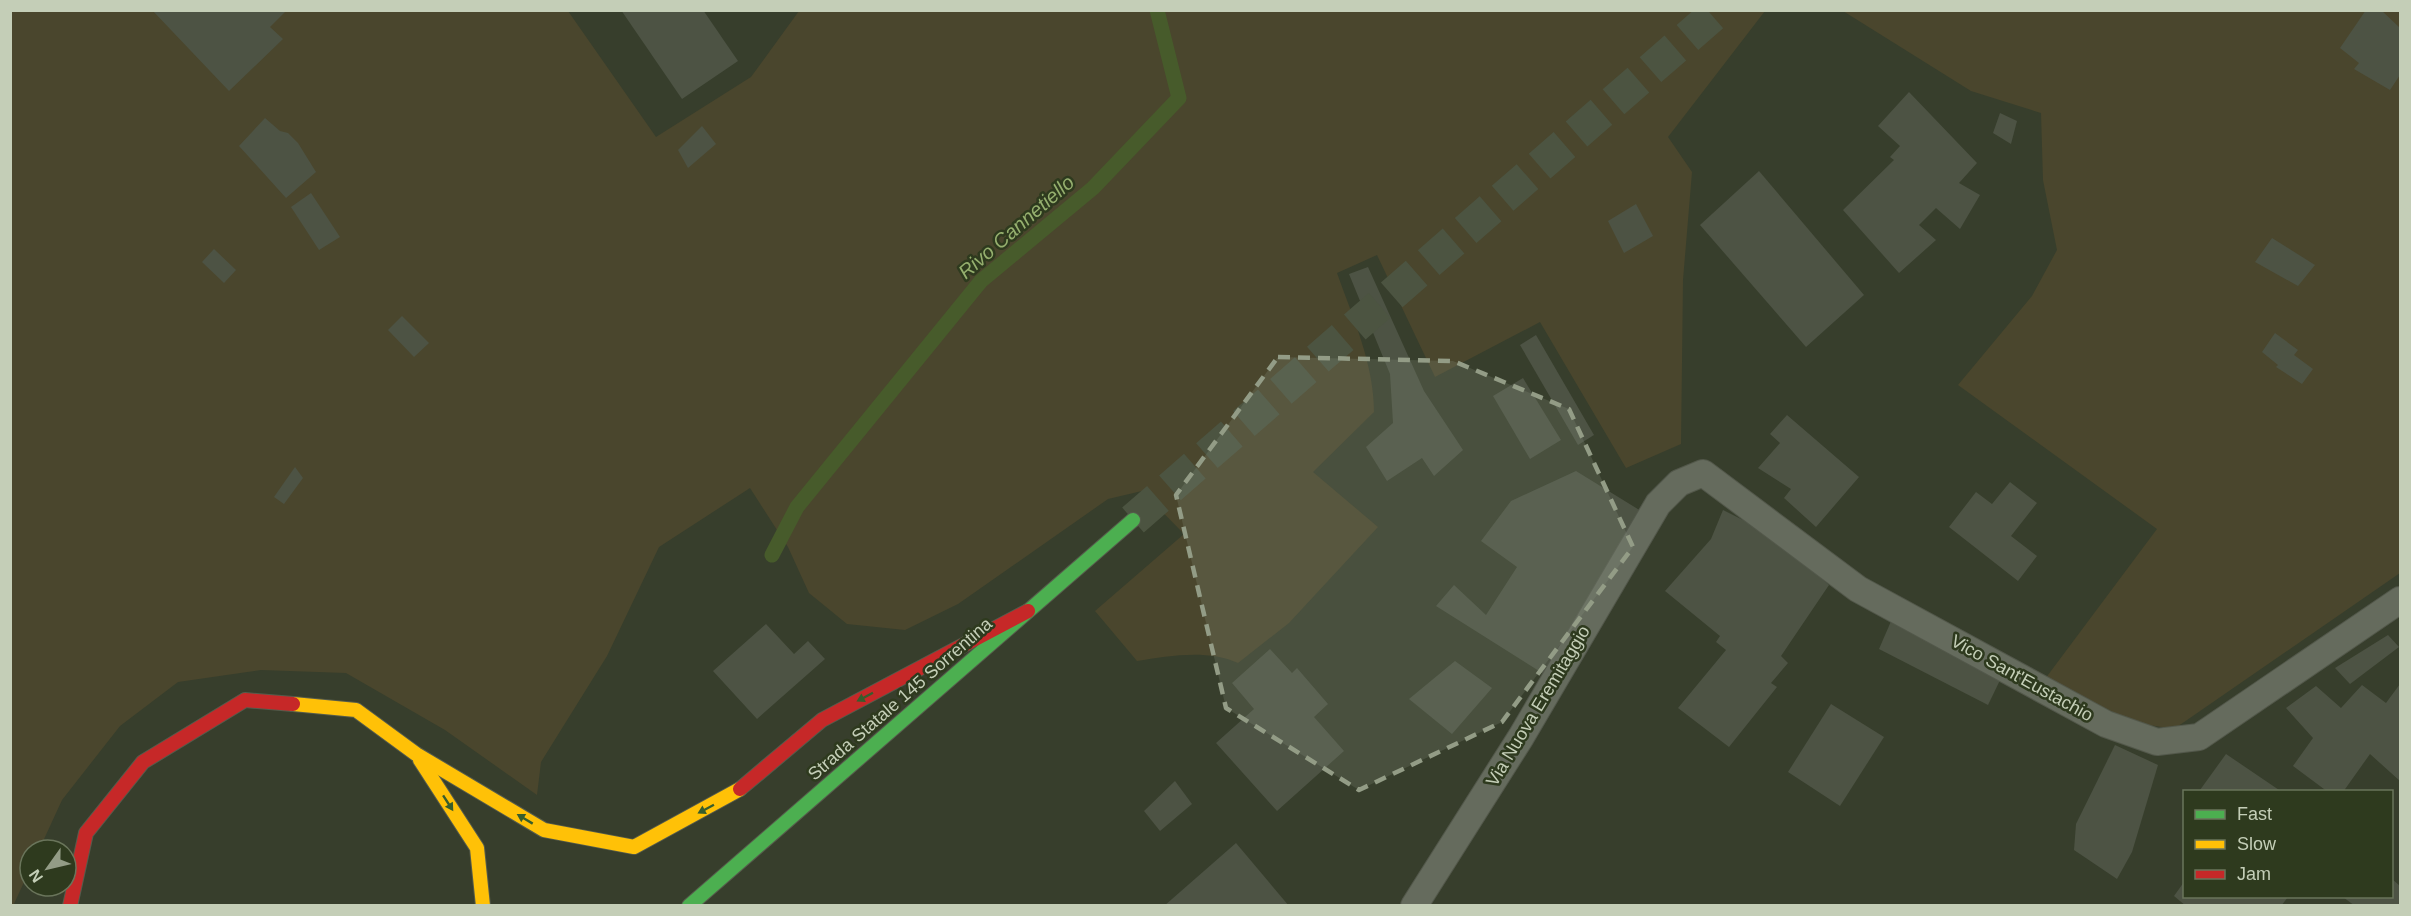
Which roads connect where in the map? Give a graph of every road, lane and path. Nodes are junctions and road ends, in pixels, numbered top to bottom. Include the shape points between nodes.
1 (1658, 504) joint
2 (1133, 520) tunnel mouth
3 (2400, 600) edge
4 (1028, 611) junction
5 (416, 754) junction
6 (70, 906) edge
7 (483, 906) edge
8 (689, 906) edge
9 (1414, 906) edge

1 - 3 lane, Vico Sant'Eustachio via 1680,483 1703,473 1858,589 2106,724 2157,742 2199,737
1 - 9 lane, Via Nuova Eremitaggio via 1521,737
2 - 4 highway, Strada Statale 145 Sorrentina
4 -> 5 highway via 822,720 732,795 634,847 544,830
4 - 8 highway, Strada Statale 145 Sorrentina
5 - 6 highway via 356,710 244,700 143,762 86,833
5 -> 7 highway via 477,848

